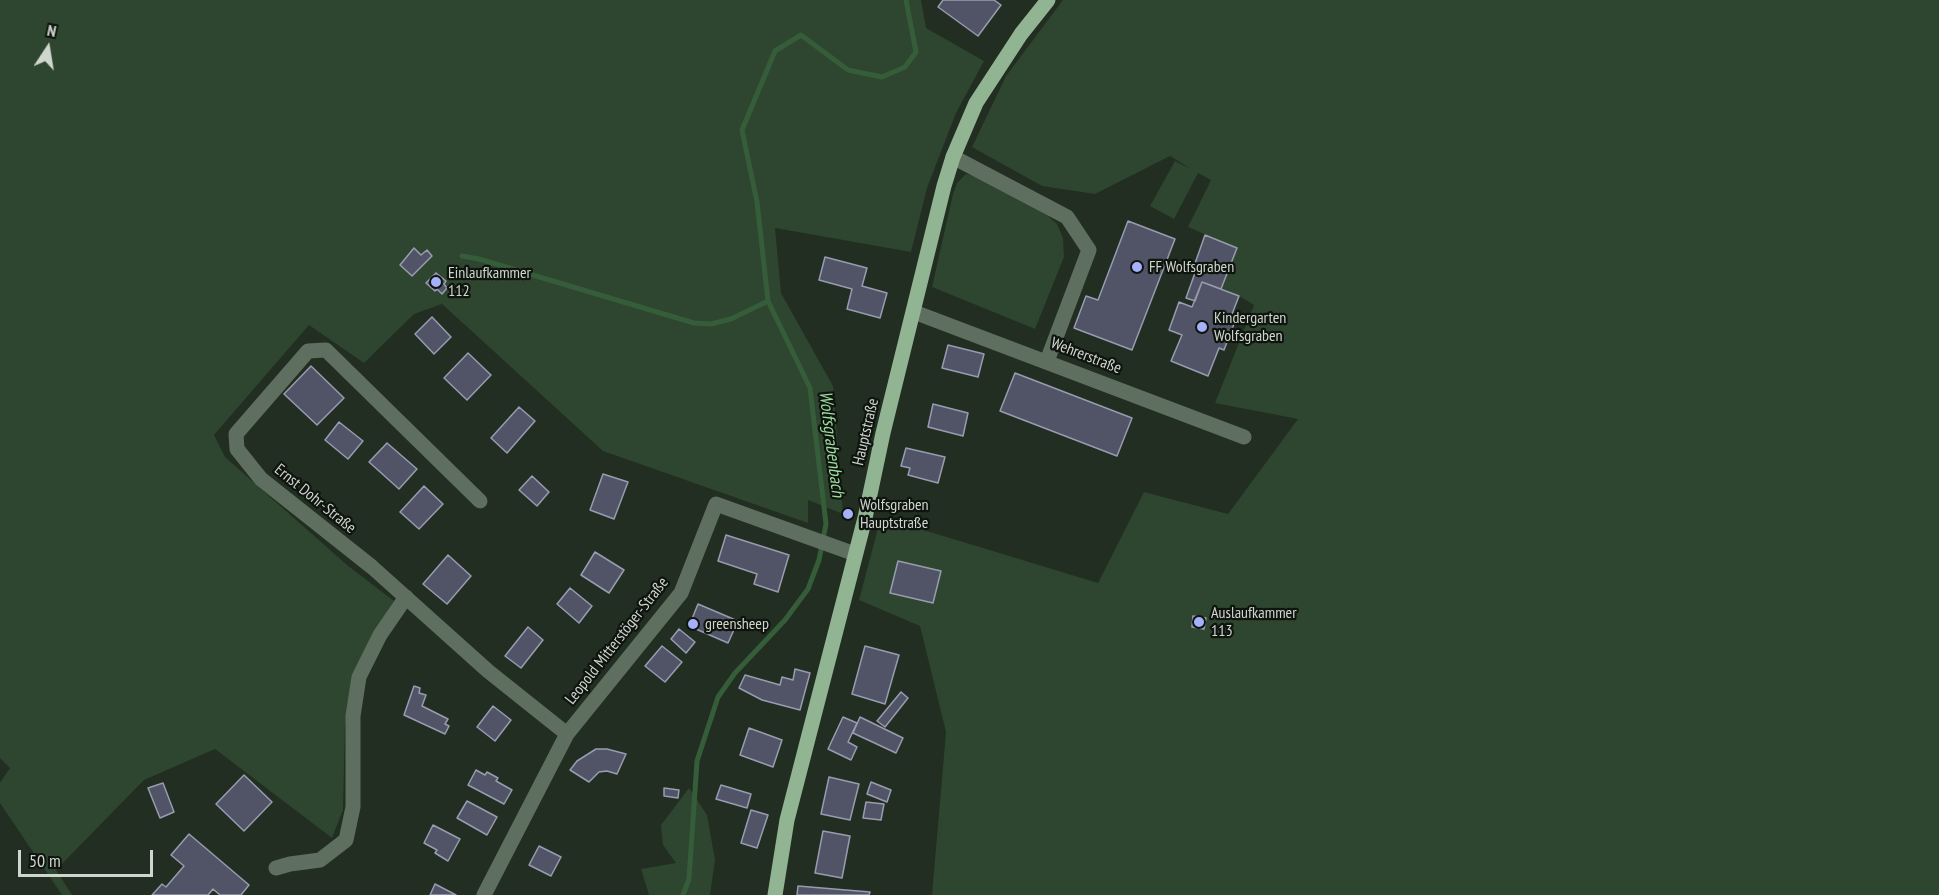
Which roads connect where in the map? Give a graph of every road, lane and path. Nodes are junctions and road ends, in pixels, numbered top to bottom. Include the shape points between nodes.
1 (1047, 0) edge
2 (953, 157) junction
3 (914, 312) junction
4 (1047, 361) junction
5 (1244, 437) dead end
6 (480, 501) dead end
7 (855, 554) junction
8 (406, 597) junction
9 (567, 734) junction
10 (276, 868) dead end
11 (484, 895) edge
12 (775, 895) edge

1 - 2 main road, Hauptstraße via 990,79
2 - 3 main road, Hauptstraße
2 - 4 street via 1067,216 1089,250
3 - 4 street, Wehrerstraße
3 - 7 main road, Hauptstraße
4 - 5 street, Wehrerstraße
6 - 8 street, Ernst Dohr-Straße via 326,350 308,351 236,434 237,449 261,479
7 - 9 street, Leopold Mitterstöger-Straße via 716,504 681,593
7 - 12 main road, Hauptstraße via 788,820
8 - 9 street, Ernst Dohr-Straße via 488,671
8 - 10 street via 380,635 359,677 353,716 353,807 346,840 320,861
9 - 11 street, Leopold Mitterstöger-Straße

